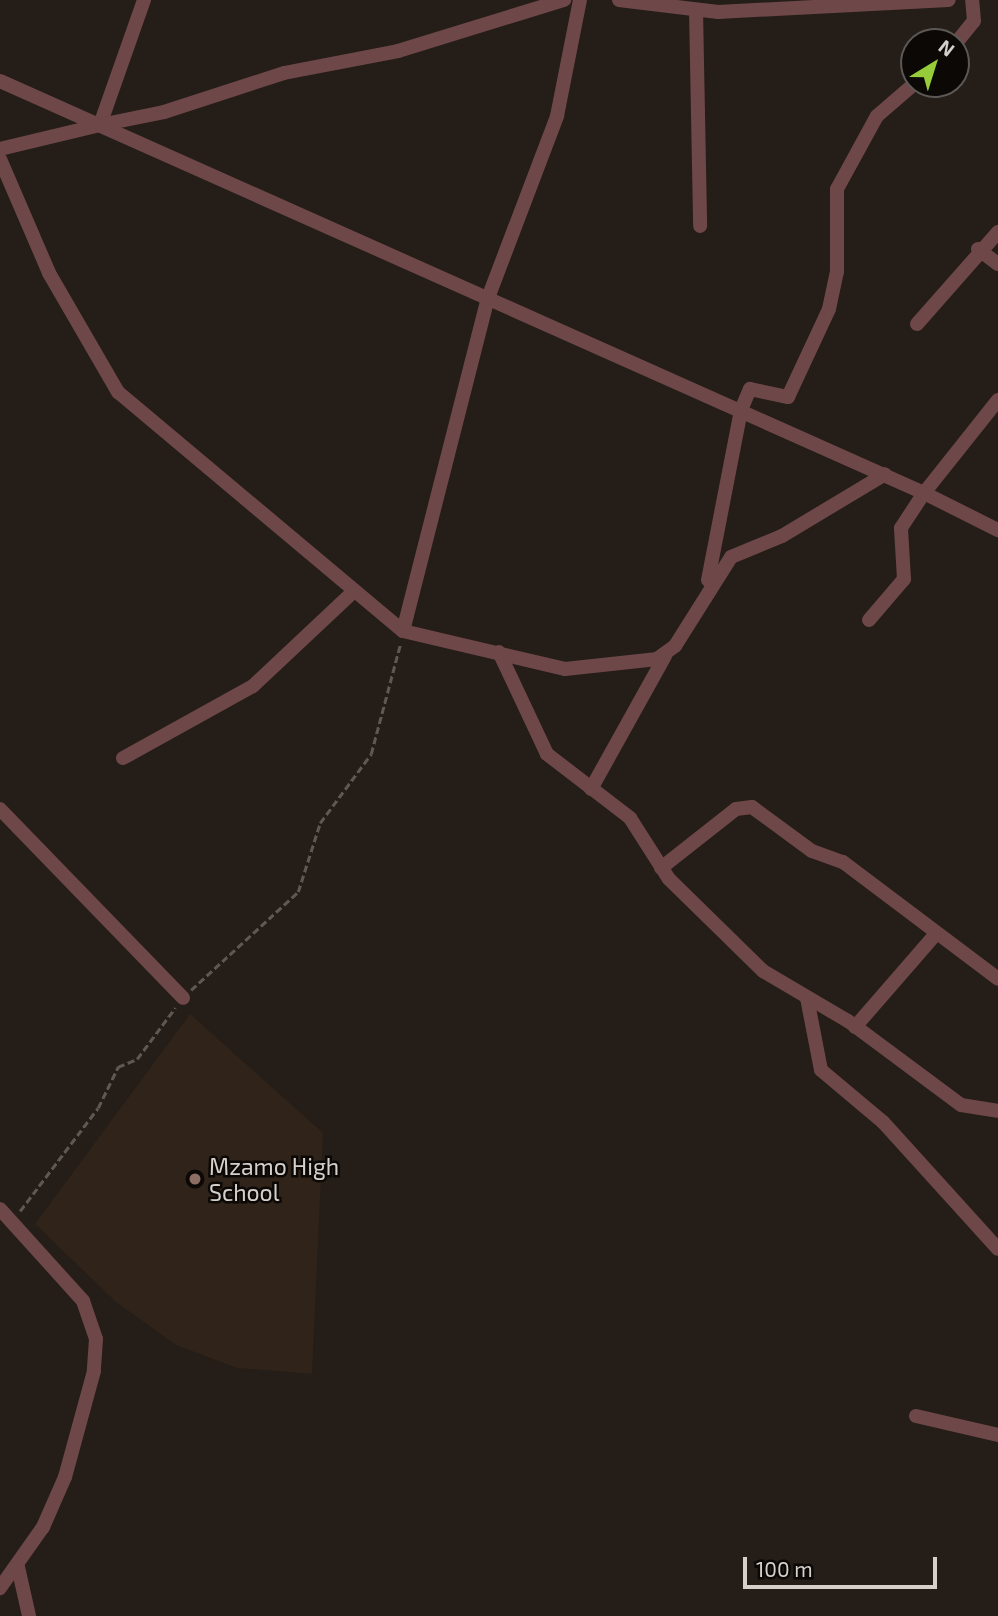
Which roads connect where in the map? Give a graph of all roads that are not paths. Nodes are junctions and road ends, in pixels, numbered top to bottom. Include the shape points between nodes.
1 (144, 0) edge
2 (564, 0) edge
3 (580, 0) edge
4 (619, 0) edge
5 (949, 0) edge
6 (972, 0) edge
7 (718, 6) edge
8 (696, 10) junction
9 (968, 28) edge
10 (0, 81) edge
11 (900, 96) edge
12 (100, 125) junction
13 (0, 149) edge
14 (0, 159) edge
15 (700, 226) dead end
16 (998, 232) edge
17 (978, 249) junction
18 (998, 264) edge
19 (488, 298) junction
20 (917, 324) dead end
21 (998, 400) edge
22 (741, 410) junction
23 (884, 474) junction
24 (924, 493) junction
25 (998, 530) edge
26 (707, 587) junction
27 (353, 592) junction
28 (869, 620) dead end
29 (402, 631) junction
30 (499, 652) junction
31 (665, 656) junction
32 (123, 758) dead end
33 (590, 789) junction
34 (0, 809) edge
35 (661, 868) junction
36 (934, 936) junction
37 (998, 979) edge
38 (183, 998) road end
39 (807, 998) junction
40 (855, 1027) junction
41 (998, 1111) edge
42 (0, 1209) edge
43 (998, 1249) edge
44 (916, 1416) dead end
45 (998, 1435) edge
46 (18, 1567) junction
47 (0, 1588) edge
48 (29, 1616) edge

1 - 12 street
2 - 12 street via 398,51 284,73 164,112
3 - 19 street via 557,116
4 - 8 street
5 - 7 street
6 - 9 street via 974,21
7 - 8 street
8 - 15 street
10 - 12 street
11 - 22 street via 877,116 837,189 838,272 829,309 788,397 750,388
12 - 13 street
12 - 19 street
14 - 27 street via 49,273 118,392 242,499 308,546
16 - 17 street
17 - 18 street
17 - 20 street
19 - 22 street
19 - 29 street
21 - 24 street
22 - 23 street
22 - 26 street
23 - 24 street
23 - 26 street via 782,536 730,557
24 - 25 street
24 - 28 street via 901,528 904,579
26 - 31 street
27 - 29 street
27 - 32 street via 253,686
29 - 30 street
30 - 31 street via 589,670
30 - 33 street via 542,748
31 - 33 street
33 - 35 street via 635,823
34 - 38 street
35 - 36 street via 736,809 752,807 812,851 843,862
35 - 39 street via 763,971
36 - 37 street
36 - 40 street
39 - 40 street
39 - 43 street via 821,1070 883,1122
40 - 41 street via 961,1105
42 - 46 street via 83,1301 96,1339 94,1371 65,1477
44 - 45 street
46 - 47 street
46 - 48 street

